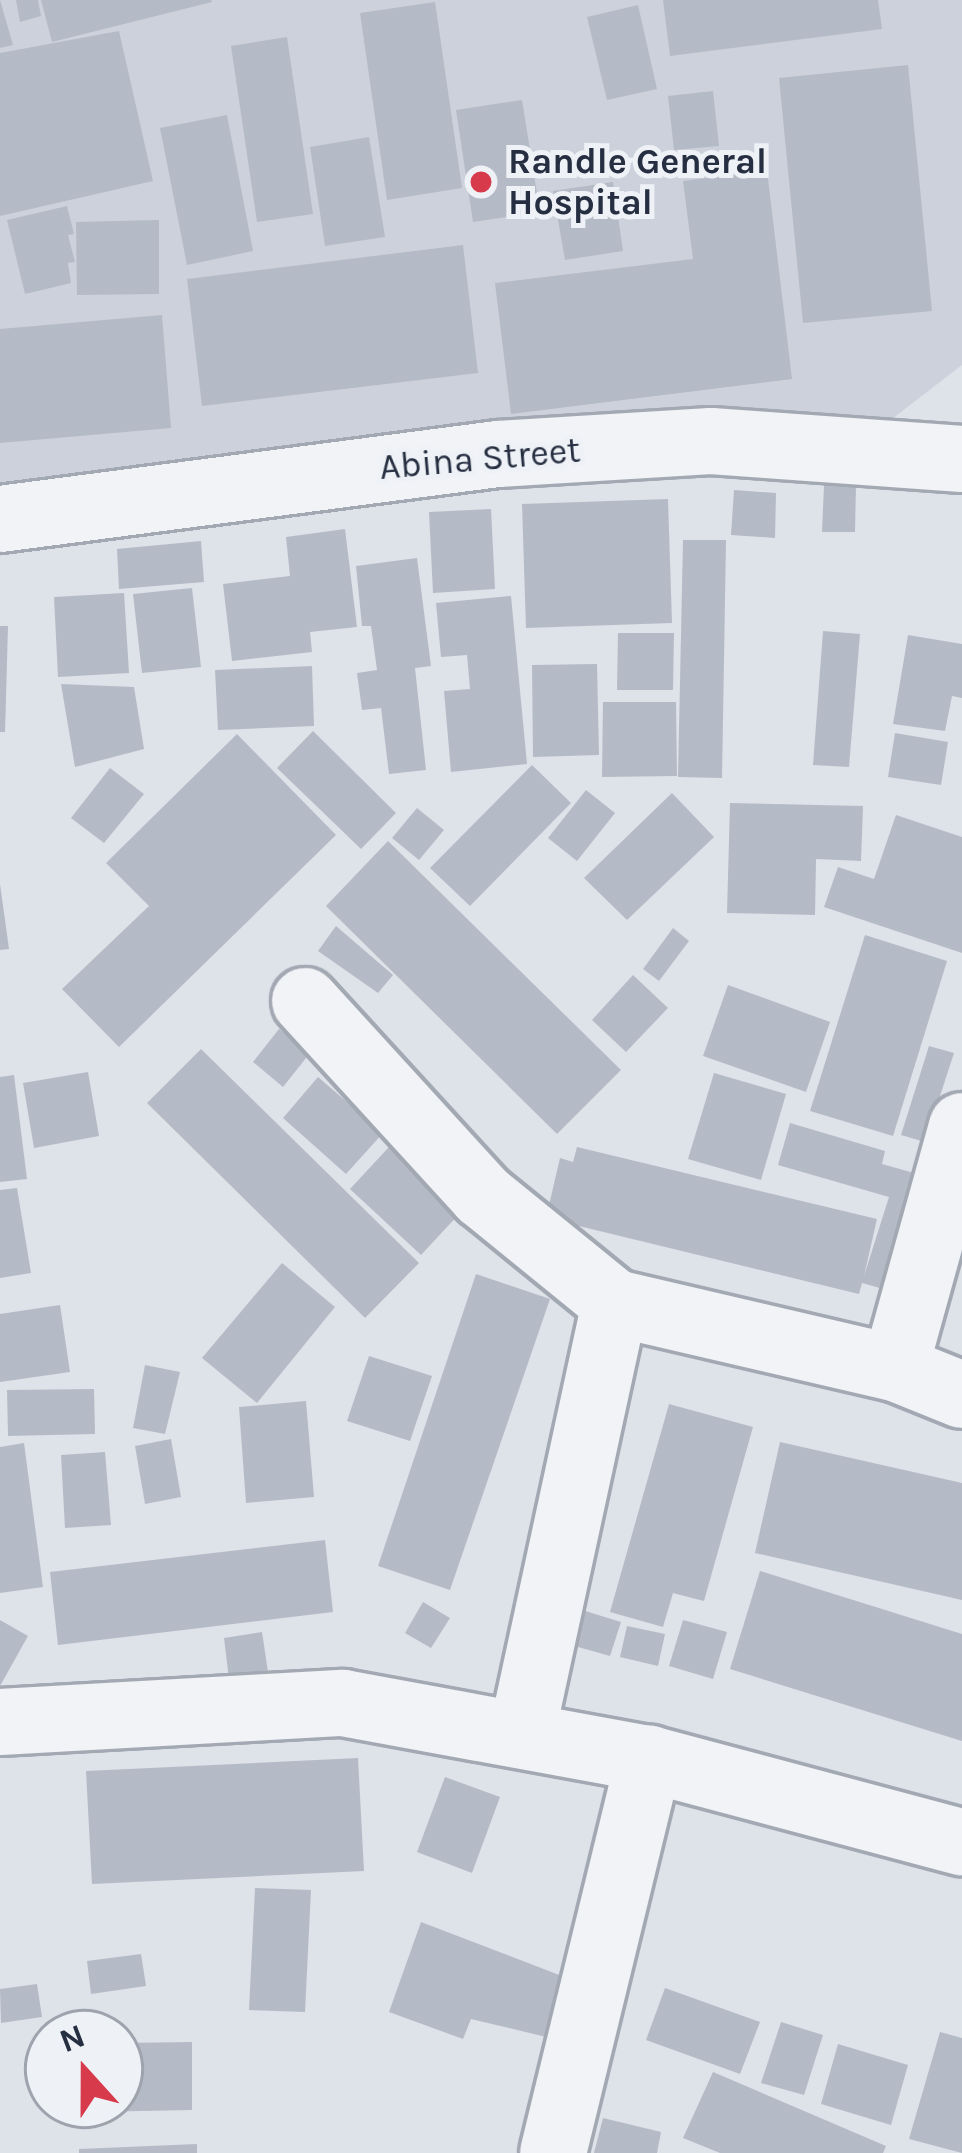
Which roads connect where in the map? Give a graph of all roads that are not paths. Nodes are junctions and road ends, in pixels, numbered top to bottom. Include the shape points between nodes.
1 (962, 459) edge
2 (0, 519) edge
3 (305, 1001) dead end
4 (962, 1126) edge
5 (615, 1303) junction
6 (895, 1368) junction
7 (962, 1395) edge
8 (0, 1722) edge
9 (522, 1734) junction
10 (649, 1759) junction
11 (962, 1842) edge
12 (553, 2153) edge

1 - 2 street, Abina Street via 711,441 497,454
3 - 5 street via 482,1195
4 - 6 street
5 - 6 street
5 - 9 street
6 - 7 street
8 - 9 street via 344,1703
9 - 10 street
10 - 11 street
10 - 12 street

